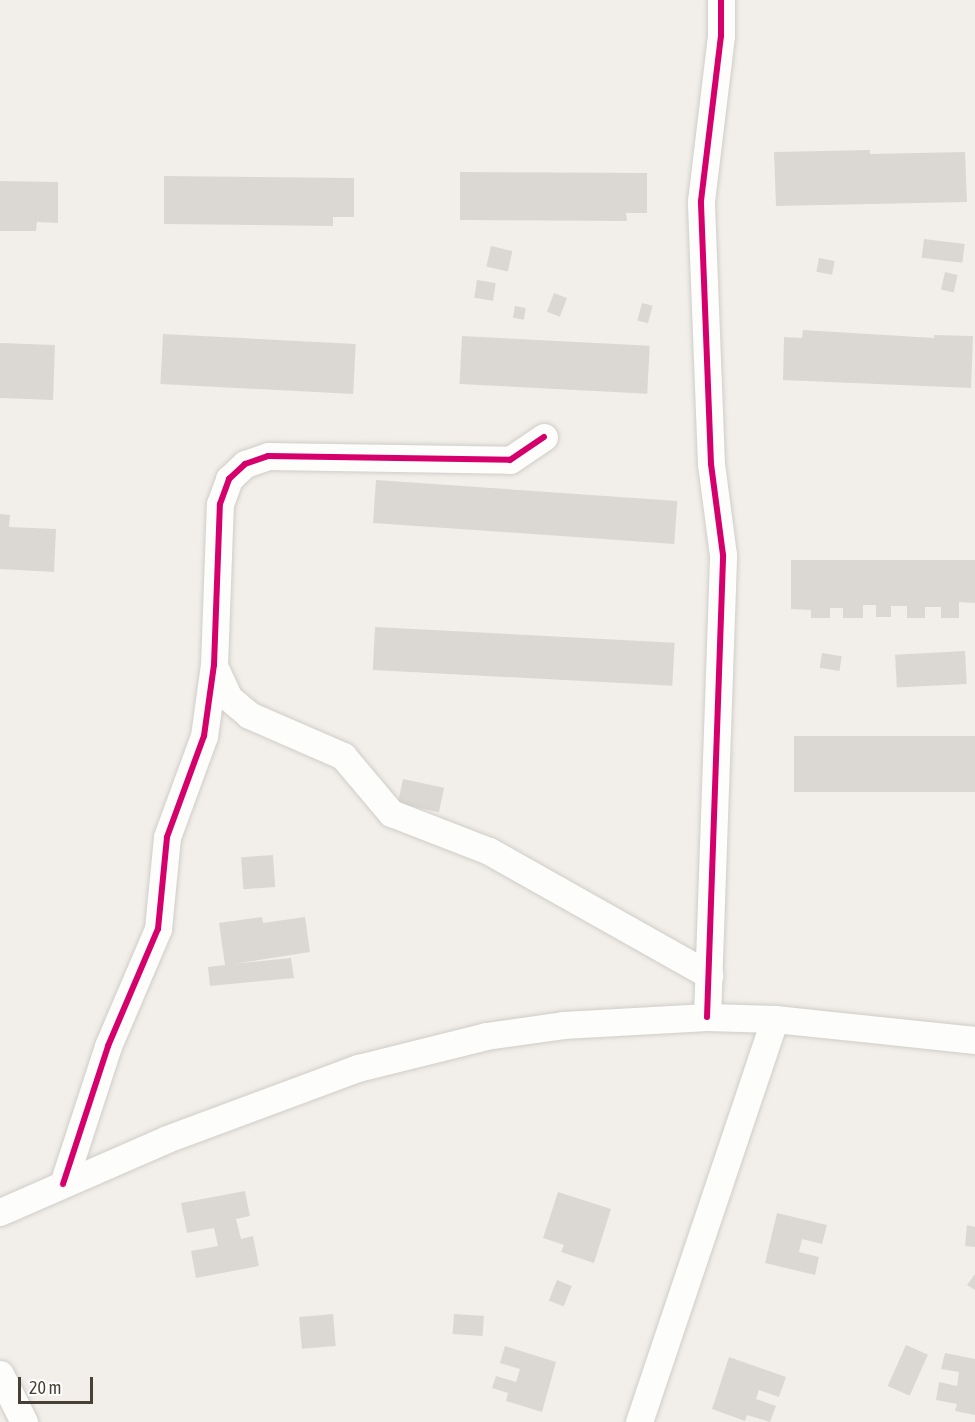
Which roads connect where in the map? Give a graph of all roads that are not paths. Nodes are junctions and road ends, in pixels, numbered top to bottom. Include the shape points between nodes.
1 (721, 0) edge
2 (544, 437) dead end
3 (214, 665) junction
4 (709, 975) junction
5 (707, 1017) junction
6 (775, 1019) junction
7 (975, 1040) edge
8 (63, 1184) junction
9 (0, 1212) edge
10 (0, 1374) edge
11 (14, 1413) edge
12 (639, 1422) edge

1 - 4 street via 721,36 700,201 711,464 723,555
2 - 3 street via 510,460 268,456 244,464 229,478 220,504
3 - 4 street via 229,698 249,715 343,756 391,813 489,851
3 - 8 street via 204,736 167,837 158,929 108,1047
4 - 5 street
5 - 6 street
5 - 8 street via 563,1025 424,1049 358,1068 167,1138
6 - 7 street
6 - 12 street
8 - 9 street
10 - 11 street

